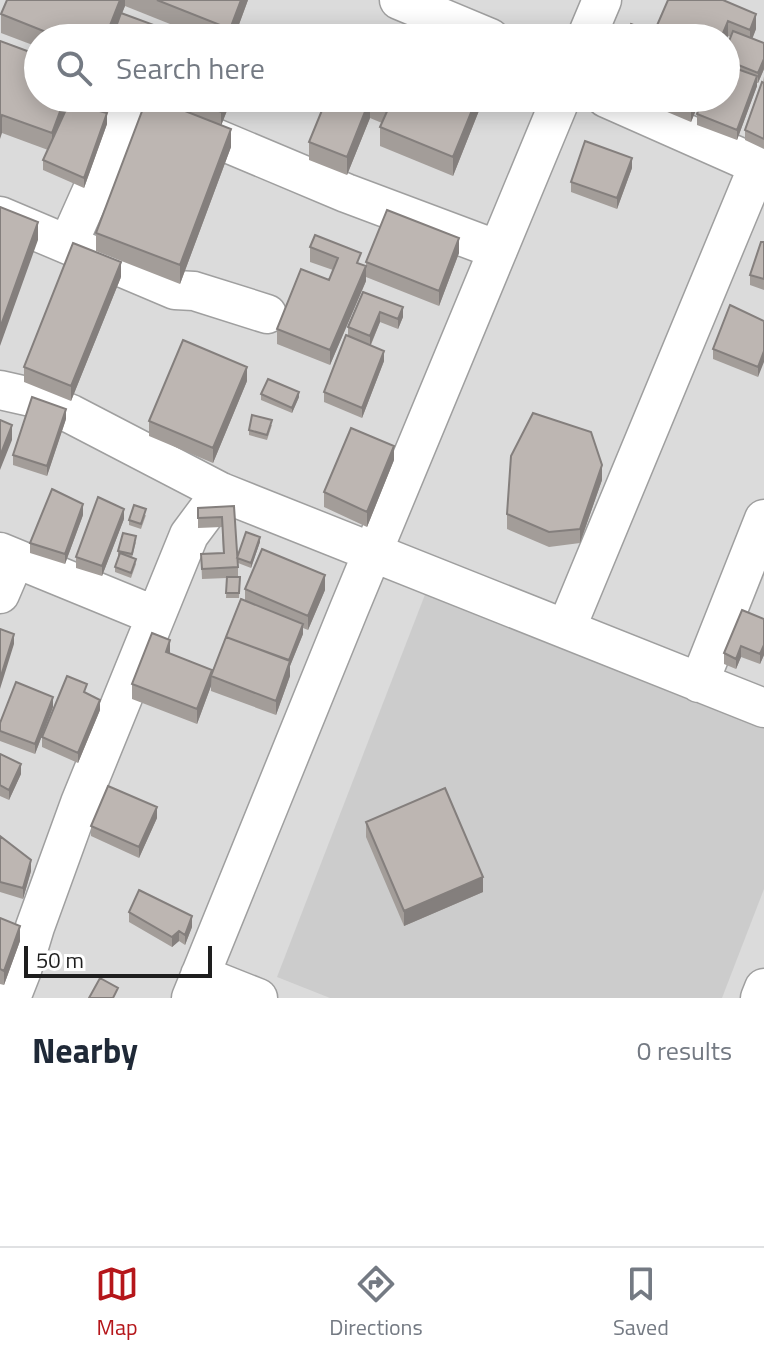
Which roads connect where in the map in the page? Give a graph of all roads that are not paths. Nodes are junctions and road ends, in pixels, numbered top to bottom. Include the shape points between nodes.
1 (602, 0) edge
2 (411, 2) edge
3 (459, 24) edge
4 (592, 24) edge
5 (121, 112) edge
6 (154, 112) edge
7 (555, 112) edge
8 (637, 112) edge
9 (761, 167) edge
10 (0, 216) edge
11 (68, 244) junction
12 (498, 250) junction
13 (267, 314) dead end
14 (0, 390) edge
15 (221, 492) junction
16 (764, 519) edge
17 (373, 553) junction
18 (7, 556) edge
19 (0, 594) edge
20 (156, 616) junction
21 (566, 629) junction
22 (699, 683) junction
23 (764, 708) edge
24 (196, 986) edge
25 (764, 988) edge
26 (11, 998) edge
27 (258, 998) edge
28 (760, 998) edge

1 - 4 street
2 - 3 street
5 - 11 street
6 - 12 street
7 - 12 street
8 - 9 street
9 - 21 street
10 - 11 street
11 - 13 street via 175,290
12 - 17 street
14 - 15 street via 71,414
15 - 17 street
15 - 20 street via 189,535
16 - 22 street
17 - 21 street
17 - 24 street
18 - 19 street
18 - 20 street
20 - 26 street via 80,803
21 - 22 street
22 - 23 street
24 - 27 street
25 - 28 street

